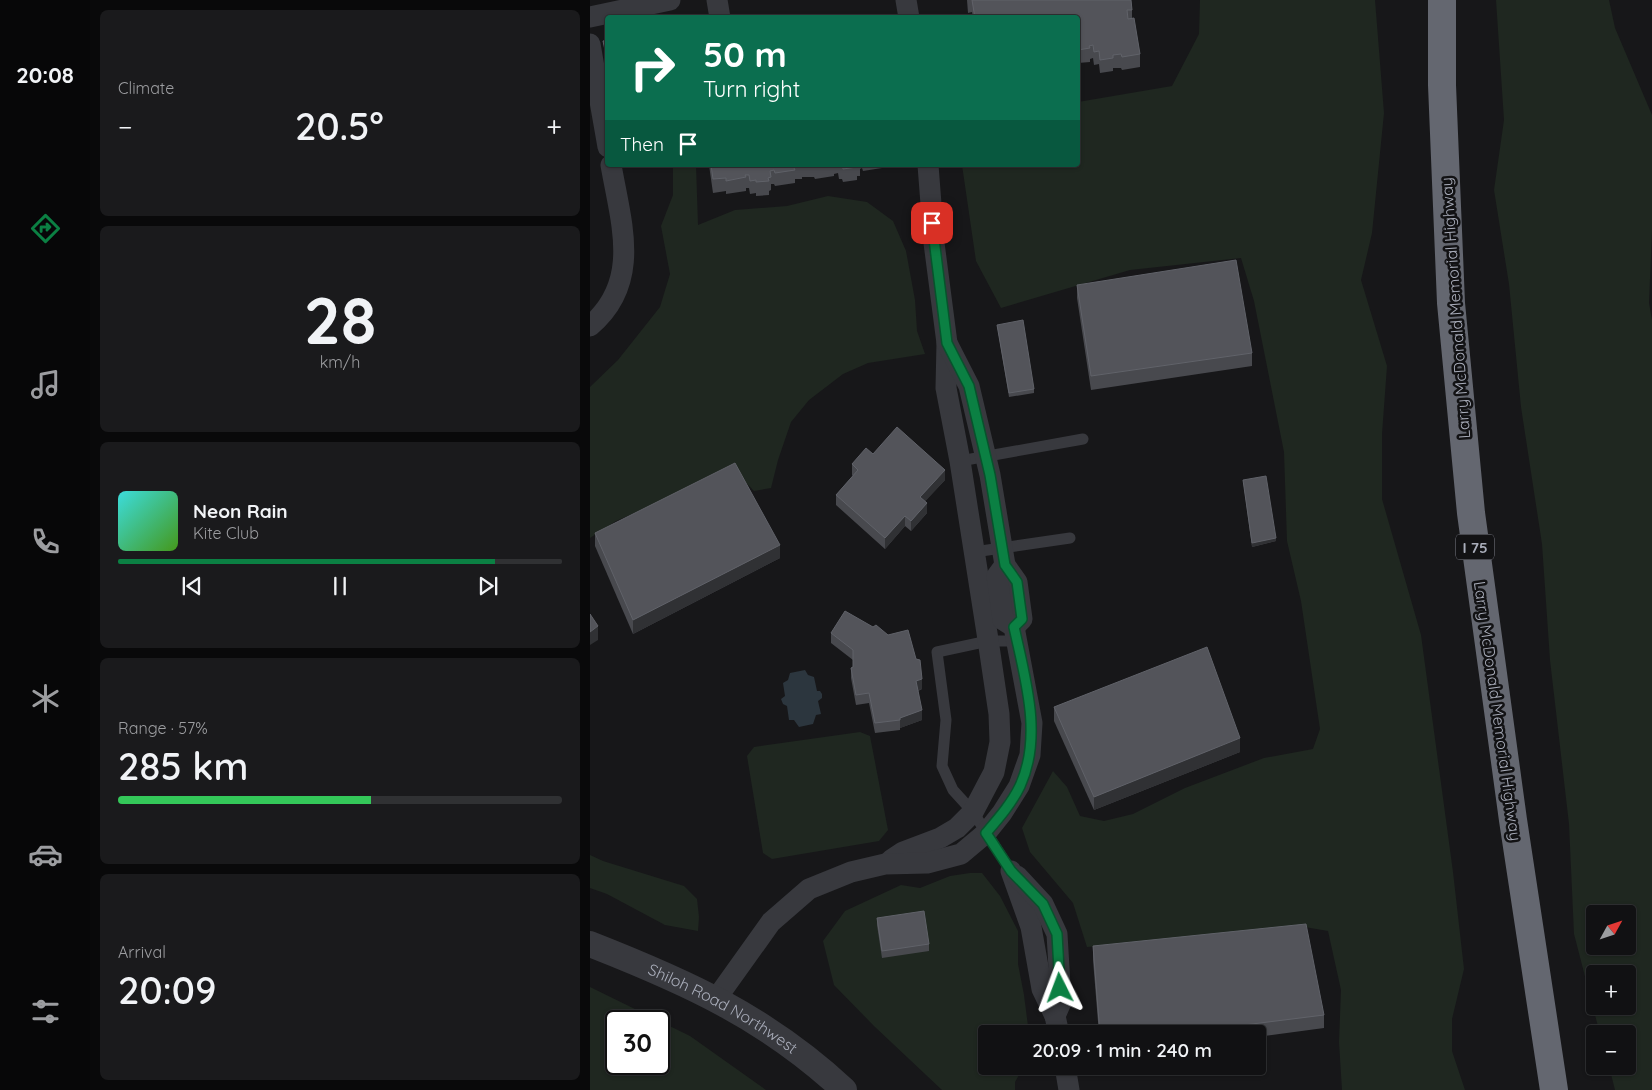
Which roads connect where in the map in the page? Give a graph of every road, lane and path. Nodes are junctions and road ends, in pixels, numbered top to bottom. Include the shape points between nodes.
1 (670, 0) edge
2 (717, 0) edge
3 (906, 0) edge
4 (1442, 0) edge
5 (720, 15) edge
6 (908, 15) edge
7 (590, 17) edge
8 (590, 44) edge
9 (605, 130) edge
10 (611, 167) edge
11 (928, 167) edge
12 (590, 326) edge
13 (947, 343) junction
14 (1082, 439) dead end
15 (985, 455) junction
16 (960, 461) junction
17 (1070, 538) dead end
18 (974, 552) junction
19 (1004, 556) junction
20 (1016, 634) junction
21 (988, 641) junction
22 (973, 812) junction
23 (986, 833) junction
24 (885, 864) junction
25 (1011, 871) joint
26 (590, 944) edge
27 (716, 999) junction
28 (1057, 1025) edge
29 (1066, 1075) edge
30 (844, 1090) edge
31 (1069, 1090) edge
32 (1554, 1090) edge

1 - 7 street
2 - 5 street
3 - 6 street
4 - 32 highway, Larry McDonald Memorial Highway / I 75 via 1442,86 1451,304 1470,513
8 - 9 street
10 - 12 street via 624,241 624,261 621,282 611,302
11 - 13 street
13 - 15 street via 969,386
13 - 16 street via 946,388
14 - 15 lane
15 - 16 lane
15 - 19 street
16 - 18 street
17 - 19 lane
18 - 19 lane
18 - 21 street
19 - 20 street via 997,576 1000,601 1003,620
20 - 21 lane
20 - 23 street via 1032,723 1030,755 1020,786
21 - 22 street via 1000,742 994,772
21 - 22 lane via 937,652 946,720 942,766 953,790
22 - 23 lane
22 - 24 street via 957,828 903,852
23 - 24 street via 961,854 927,863
23 - 25 lane
24 - 27 street via 829,880 809,889 790,904 771,922
25 - 28 street via 1032,927 1042,989
26 - 27 street, Shiloh Road Northwest via 654,969
27 - 30 street, Shiloh Road Northwest via 797,1050
29 - 31 street

